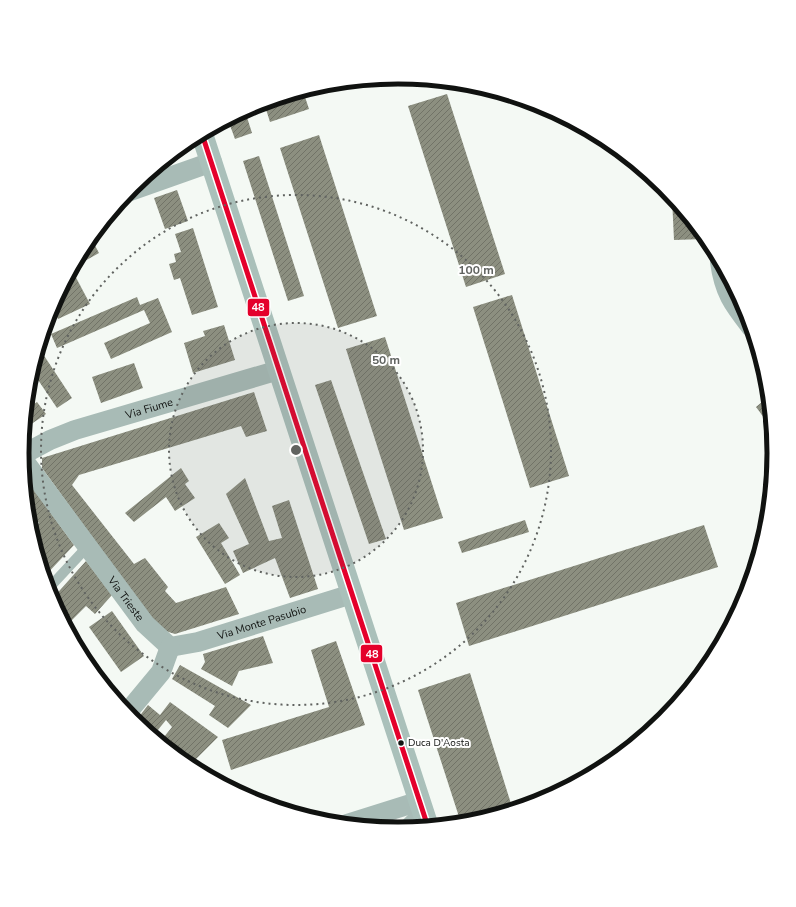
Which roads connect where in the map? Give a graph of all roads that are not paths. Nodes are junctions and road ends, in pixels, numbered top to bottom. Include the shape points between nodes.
1 (204, 140) edge
2 (212, 162) junction
3 (145, 186) edge
4 (722, 276) edge
5 (738, 309) edge
6 (279, 370) junction
7 (29, 453) edge
8 (30, 467) edge
9 (88, 546) junction
10 (53, 584) edge
11 (352, 594) junction
12 (170, 647) junction
13 (131, 708) edge
14 (420, 817) edge
15 (371, 822) edge

1 - 2 street
2 - 3 street
2 - 6 street
4 - 5 street via 728,296
6 - 7 street, Via Fiume via 75,430 50,440
6 - 11 street
8 - 9 street, Via Trieste
9 - 10 lane
9 - 12 street, Via Trieste via 145,624
11 - 12 street, Via Monte Pasubio via 198,642
11 - 14 street
12 - 13 street via 161,672
14 - 15 street

